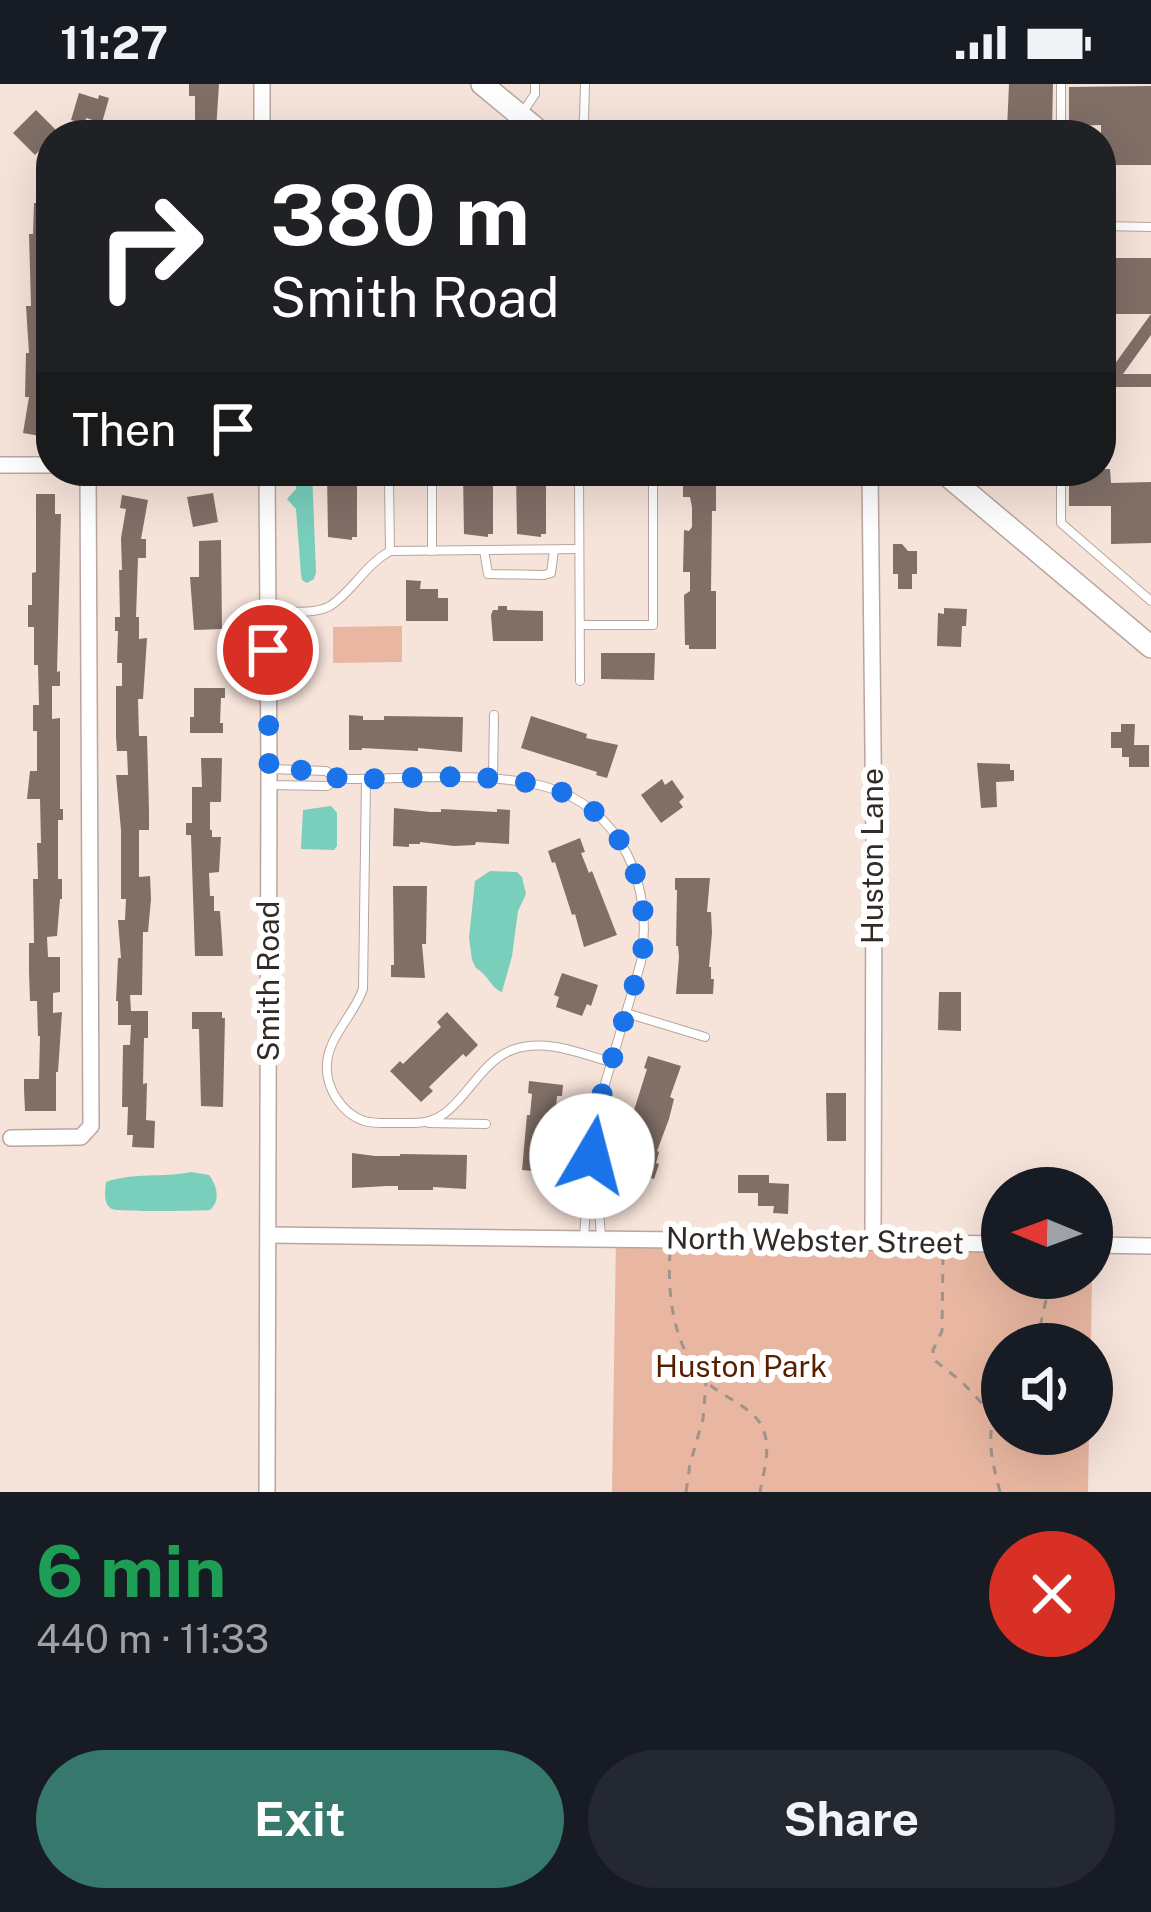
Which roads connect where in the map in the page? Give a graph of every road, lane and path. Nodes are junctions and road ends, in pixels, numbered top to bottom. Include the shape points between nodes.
1 (262, 84) edge
2 (482, 84) edge
3 (535, 84) edge
4 (585, 84) edge
5 (1061, 84) edge
6 (521, 115) junction
7 (262, 120) edge
8 (527, 120) edge
9 (583, 120) edge
10 (1061, 120) edge
11 (1116, 226) edge
12 (1151, 227) edge
13 (0, 465) edge
14 (36, 465) edge
15 (88, 486) edge
16 (267, 486) edge
17 (389, 486) edge
18 (432, 486) edge
19 (579, 486) edge
20 (653, 486) edge
21 (870, 486) edge
22 (960, 486) edge
23 (1061, 486) edge
24 (579, 549) junction
25 (484, 550) junction
26 (554, 550) junction
27 (390, 551) junction
28 (432, 551) junction
29 (1151, 601) edge
30 (268, 611) junction
31 (580, 625) junction
32 (1148, 639) edge
33 (580, 680) dead end
34 (494, 715) dead end
35 (269, 777) junction
36 (493, 778) junction
37 (339, 779) junction
38 (365, 779) junction
39 (626, 1013) junction
40 (705, 1037) dead end
41 (610, 1062) junction
42 (428, 1123) junction
43 (486, 1124) dead end
44 (10, 1138) dead end
45 (592, 1183) junction
46 (268, 1234) junction
47 (593, 1238) junction
48 (672, 1238) junction
49 (873, 1241) junction
50 (943, 1243) junction
51 (981, 1244) edge
52 (1113, 1245) edge
53 (1151, 1246) edge
54 (706, 1382) junction
55 (981, 1402) edge
56 (991, 1455) edge
57 (267, 1492) edge
58 (686, 1492) edge
59 (760, 1492) edge
60 (1000, 1492) edge

1 - 7 street
2 - 6 main road
3 - 6 lane
4 - 9 lane
5 - 10 lane
6 - 8 main road
11 - 12 lane
13 - 14 street
15 - 44 street via 91,1126 81,1137
16 - 30 street, Smith Road
17 - 27 lane
18 - 28 lane
19 - 24 lane
20 - 31 lane via 653,625
21 - 49 street, Huston Lane
22 - 32 main road
23 - 29 lane via 1061,523
24 - 26 lane
24 - 31 lane
25 - 26 lane
25 - 26 lane via 488,574 544,575 554,568
25 - 28 lane
27 - 28 lane
27 - 30 lane via 328,607
30 - 35 street, Smith Road
31 - 33 lane
34 - 36 lane
35 - 37 lane via 326,771
35 - 37 lane via 327,786
35 - 46 street, Smith Road
36 - 38 lane
36 - 39 lane via 546,787 581,804 628,854 645,939
37 - 38 lane
38 - 42 lane via 363,989 331,1044 327,1080 358,1118
39 - 40 lane
39 - 41 lane
41 - 42 lane via 549,1045 507,1052
41 - 45 lane
42 - 43 lane
45 - 47 lane
45 - 47 lane
46 - 47 street, North Webster Street
46 - 57 street, Smith Road
47 - 48 street, North Webster Street
48 - 49 street, North Webster Street
48 - 54 path via 674,1321
49 - 50 street, North Webster Street
50 - 51 street, North Webster Street
50 - 55 path via 942,1331 933,1359
52 - 53 street
54 - 58 path
54 - 59 path via 765,1432
56 - 60 path

